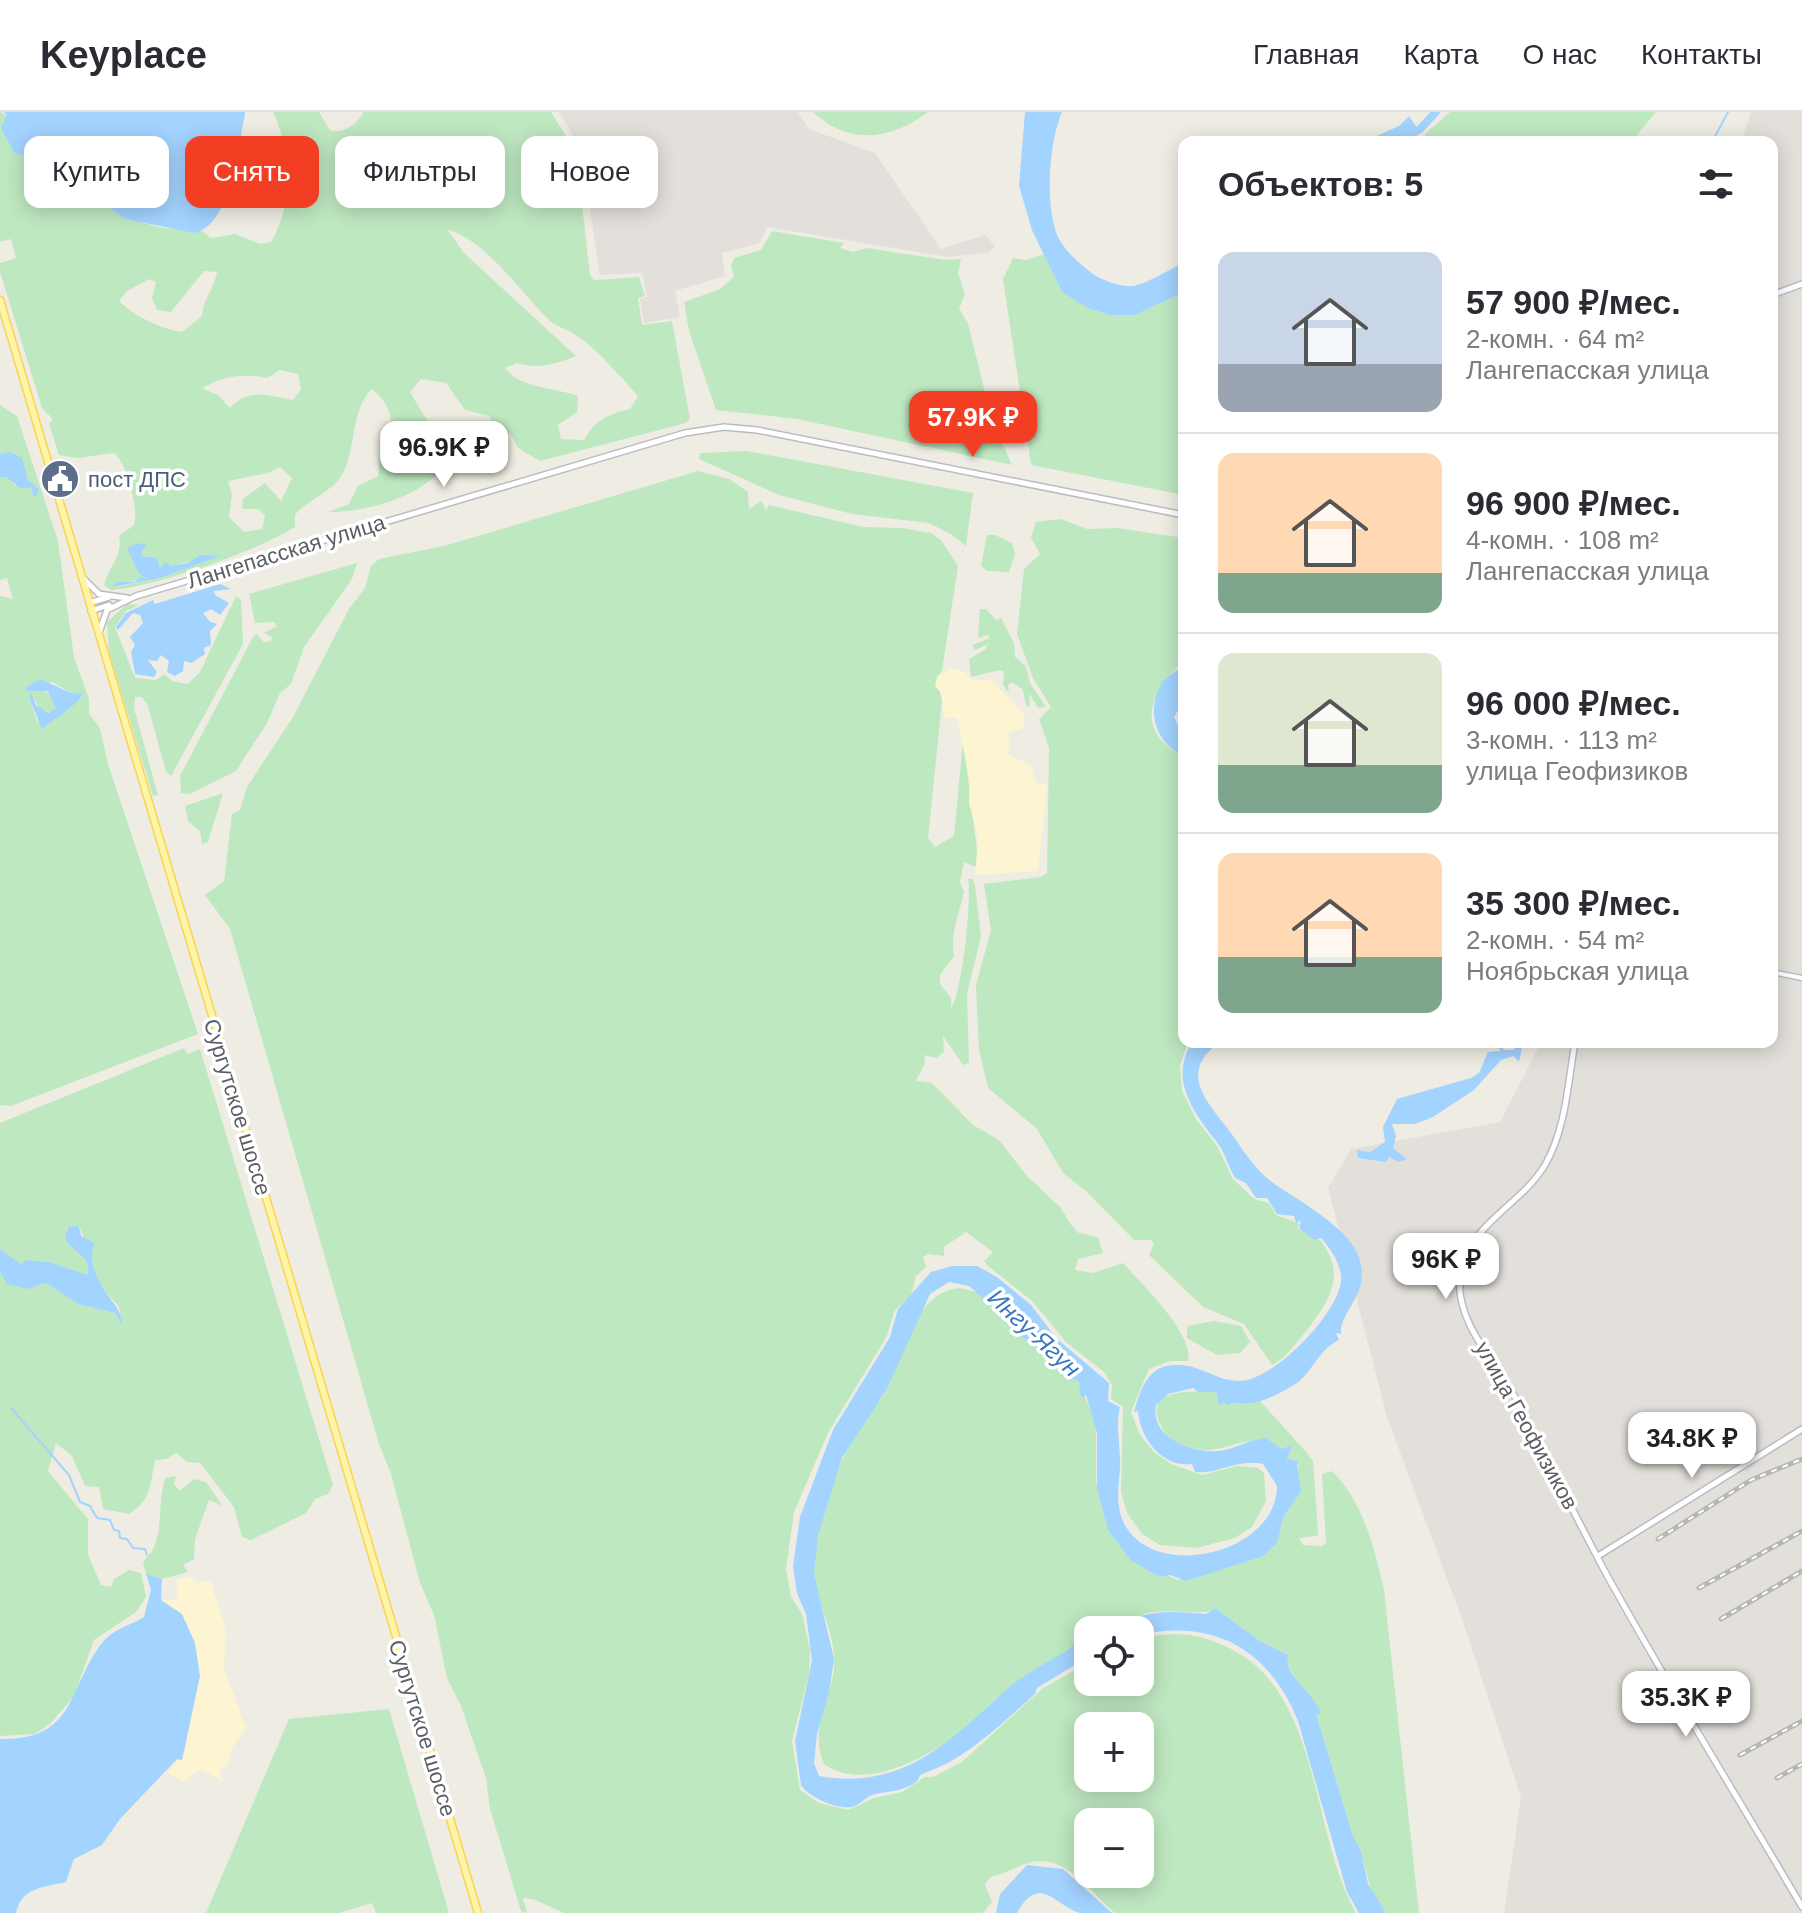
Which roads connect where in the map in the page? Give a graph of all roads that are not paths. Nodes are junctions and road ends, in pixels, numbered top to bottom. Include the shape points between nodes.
1 (1802, 284) edge
2 (1778, 293) edge
3 (0, 300) edge
4 (1178, 514) edge
5 (80, 572) junction
6 (136, 596) junction
7 (110, 597) junction
8 (122, 601) junction
9 (89, 603) junction
10 (91, 611) junction
11 (106, 660) junction
12 (1778, 973) edge
13 (1802, 978) edge
14 (1574, 1048) edge
15 (1802, 1429) edge
16 (1598, 1556) junction
17 (1802, 1907) edge
18 (478, 1913) edge

1 - 2 main road
3 - 5 main road, Сургутское шоссе
4 - 6 main road, Лангепасская улица via 757,430 712,428
5 - 7 main road via 92,589
5 - 9 main road, Сургутское шоссе
6 - 7 main road
6 - 8 main road
7 - 9 main road
8 - 10 main road
8 - 11 main road via 101,619
9 - 10 main road, Сургутское шоссе
10 - 11 main road, Сургутское шоссе
11 - 18 main road, Сургутское шоссе
12 - 13 street
14 - 16 main road, улица Геофизиков via 1549,1156 1535,1179 1476,1235 1465,1256 1460,1292 1467,1319 1508,1383
15 - 16 main road
16 - 17 main road, улица Геофизиков

